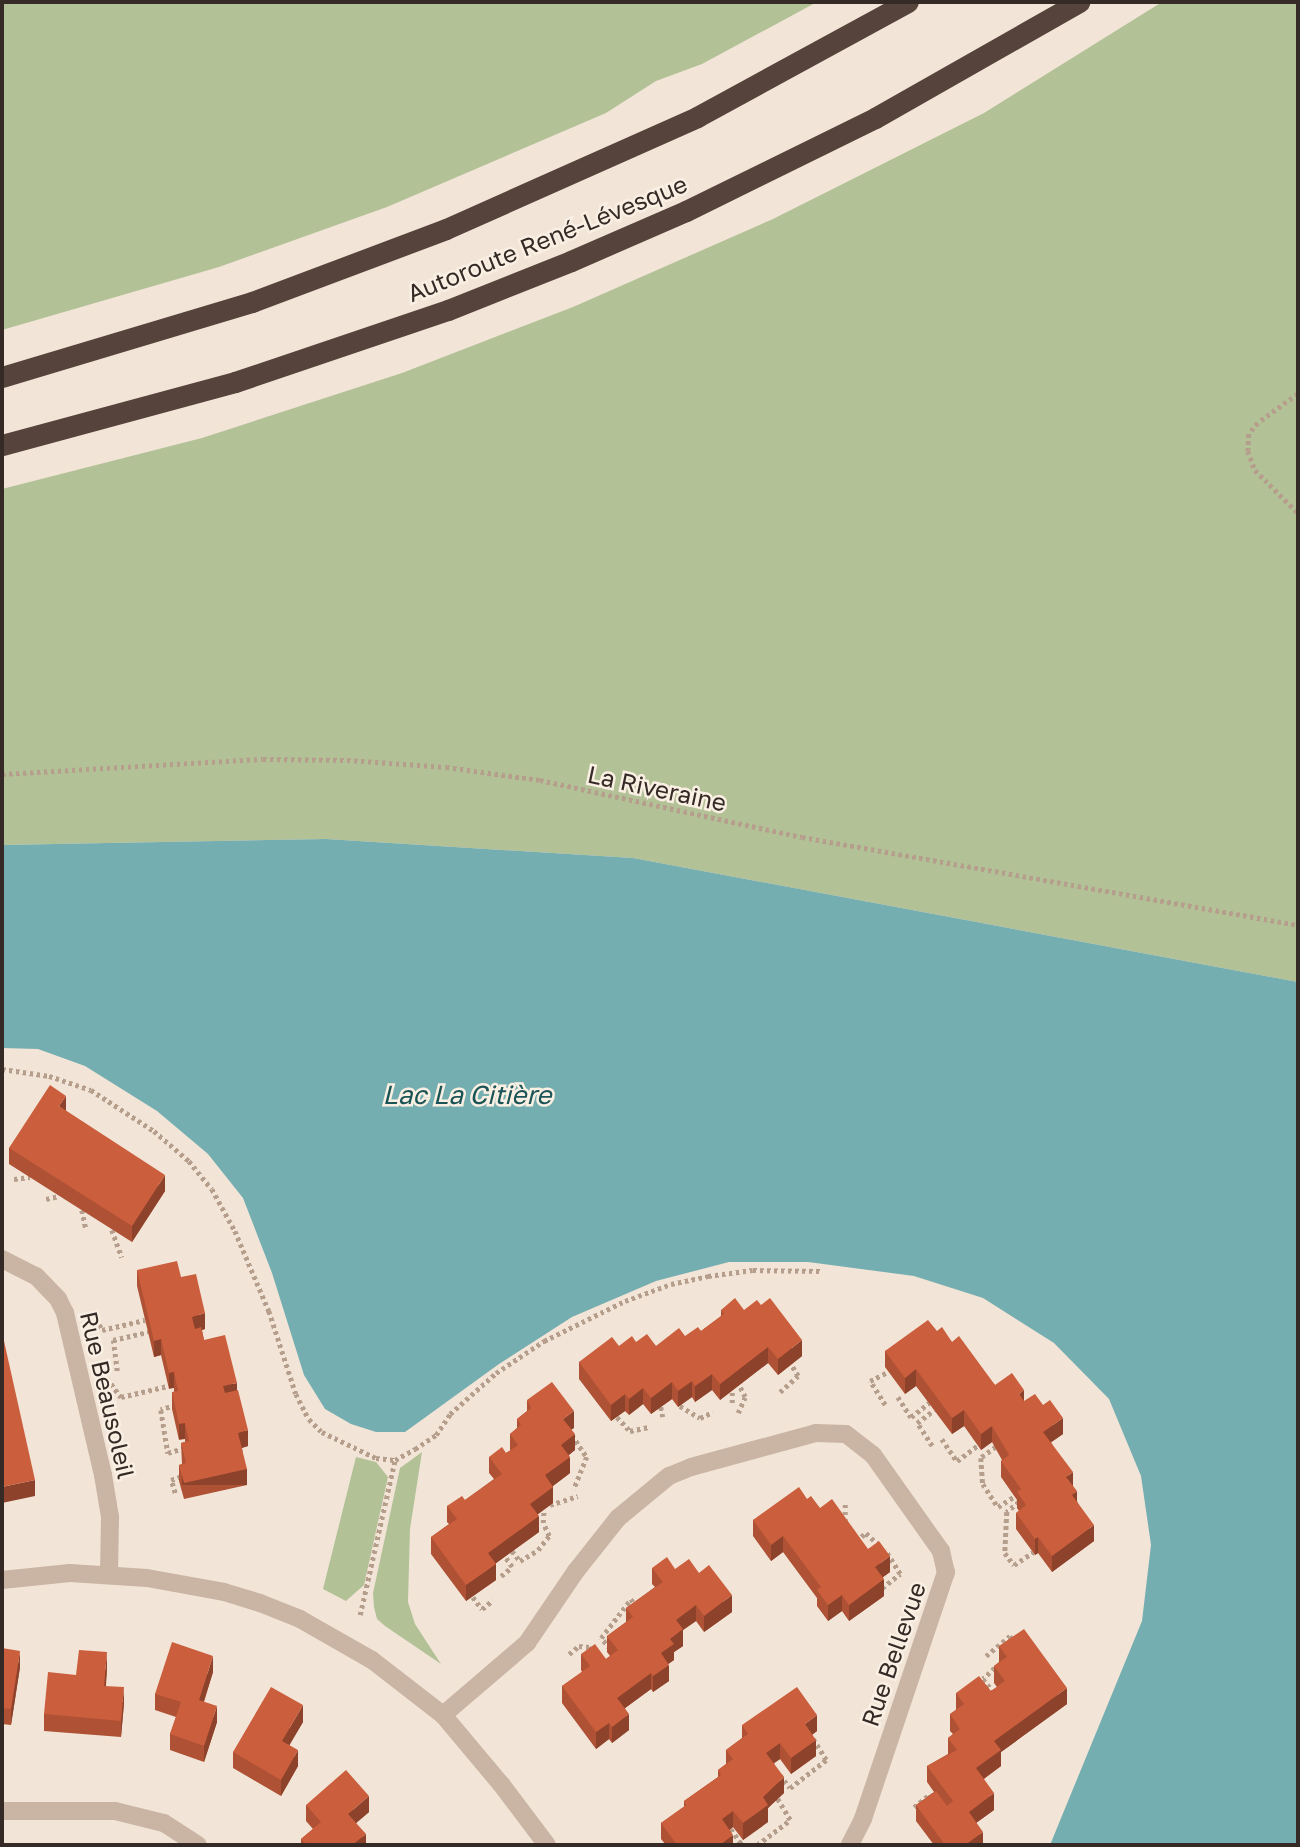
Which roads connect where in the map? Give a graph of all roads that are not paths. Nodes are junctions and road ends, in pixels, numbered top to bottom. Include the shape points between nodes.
1 (908, 2) edge
2 (1079, 2) edge
3 (2, 377) edge
4 (2, 445) edge
5 (2, 1259) edge
6 (110, 1574) junction
7 (2, 1580) edge
8 (443, 1715) junction
9 (2, 1811) edge
10 (198, 1845) edge
11 (547, 1845) edge
12 (850, 1845) edge

1 - 3 highway, Autoroute René-Lévesque via 696,117 446,229 252,302
2 - 4 highway, Autoroute René-Lévesque via 875,118 698,206 571,261 448,310 260,374
5 - 6 street, Rue Beausoleil via 36,1276 65,1312 103,1475 110,1517
6 - 7 street
6 - 8 street via 224,1592 280,1611 372,1660
8 - 11 street
8 - 12 street, Rue Bellevue via 527,1643 618,1518 669,1476 816,1433 846,1434 873,1455 941,1551 946,1572 863,1819
9 - 10 street via 116,1811 164,1824

